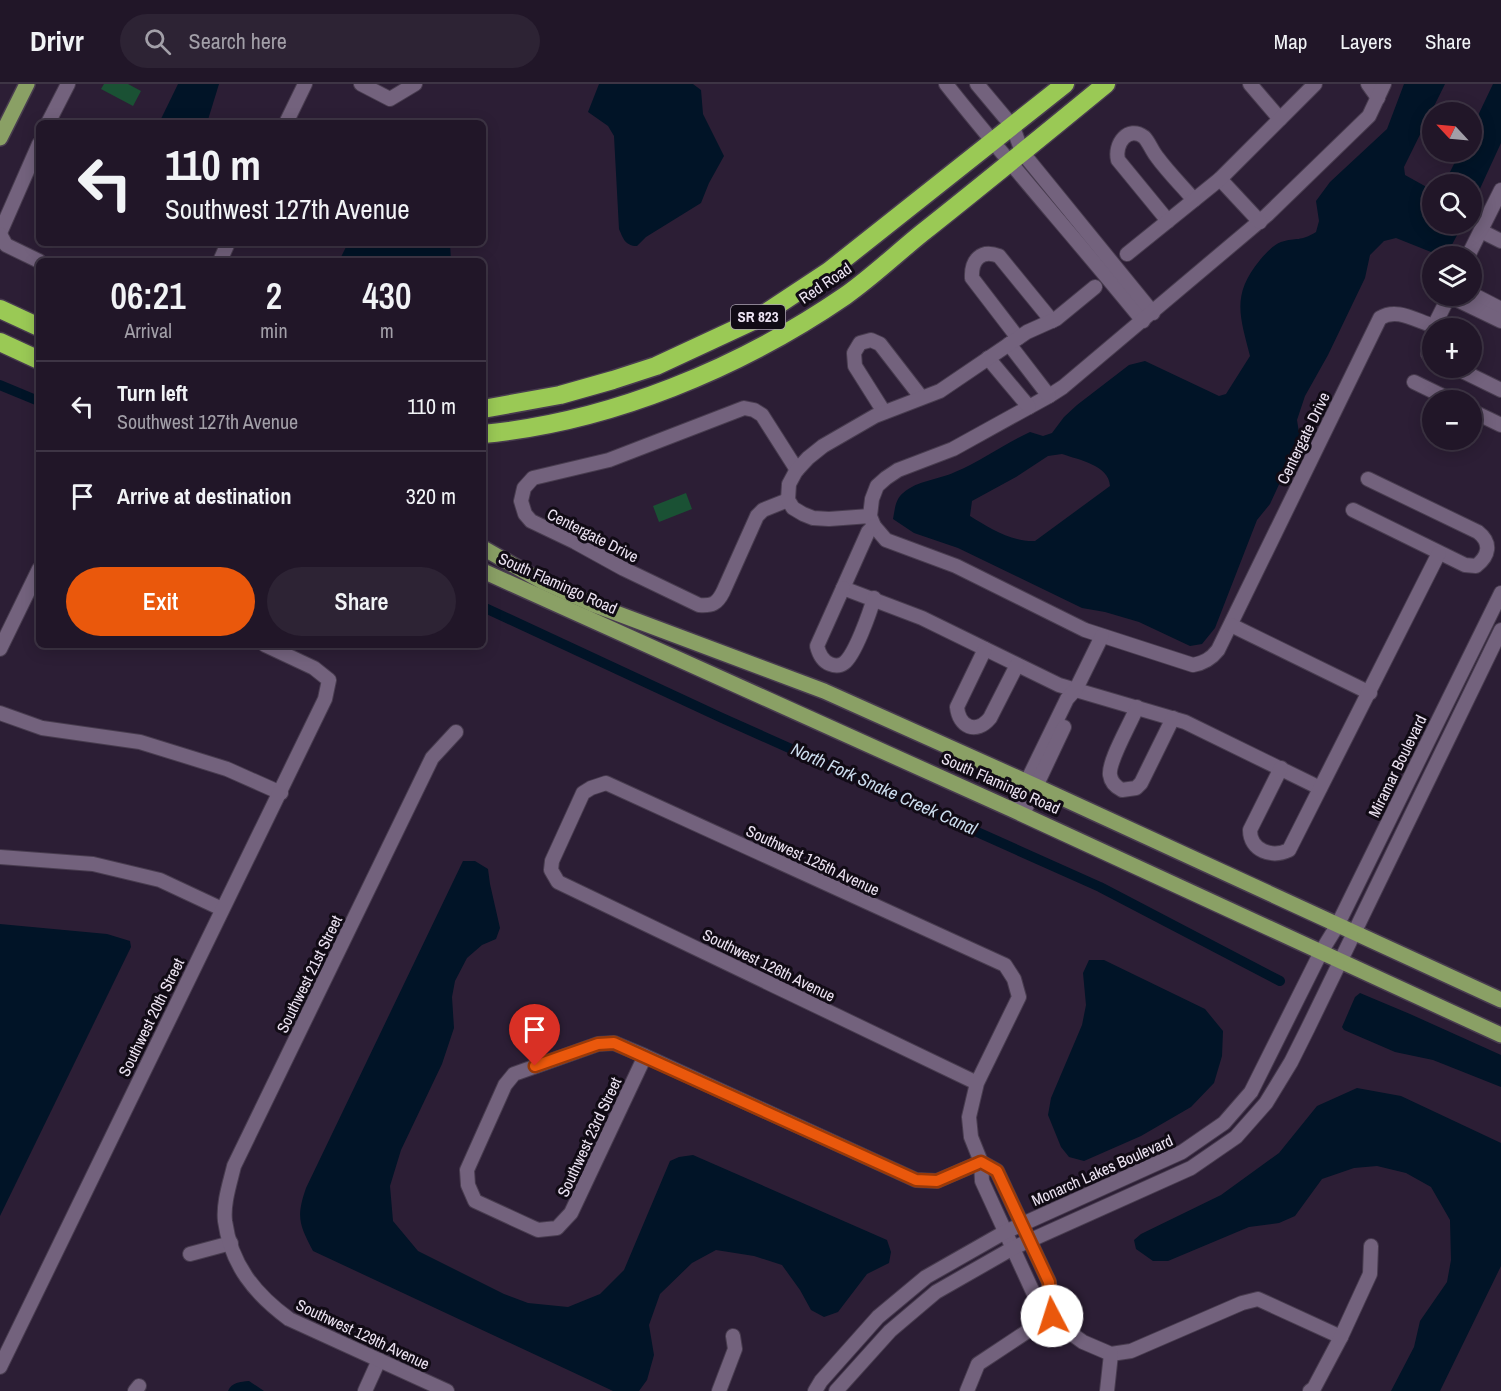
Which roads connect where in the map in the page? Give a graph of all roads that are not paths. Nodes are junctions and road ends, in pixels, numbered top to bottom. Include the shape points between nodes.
1 (27, 84) edge
2 (68, 84) edge
3 (305, 84) edge
4 (361, 84) edge
5 (416, 84) edge
6 (946, 84) edge
7 (977, 84) edge
8 (1065, 84) edge
9 (1106, 84) edge
10 (1250, 84) edge
11 (1368, 84) edge
12 (1384, 84) edge
13 (1306, 87) edge
14 (1378, 98) junction
15 (1280, 119) junction
16 (50, 120) edge
17 (287, 120) edge
18 (1012, 127) junction
19 (0, 138) edge
20 (993, 143) junction
21 (36, 151) edge
22 (1016, 157) junction
23 (1220, 179) junction
24 (1501, 190) edge
25 (1194, 200) junction
26 (1168, 221) junction
27 (1260, 222) junction
28 (1482, 229) edge
29 (1482, 232) edge
30 (0, 233) edge
31 (1501, 241) edge
32 (1127, 254) dead end
33 (36, 260) edge
34 (1095, 287) dead end
35 (1482, 299) edge
36 (1444, 306) edge
37 (1470, 306) edge
38 (0, 309) edge
39 (1501, 309) edge
40 (1148, 317) junction
41 (1052, 321) junction
42 (1501, 321) edge
43 (36, 326) edge
44 (1013, 341) junction
45 (0, 342) edge
46 (988, 358) junction
47 (36, 359) edge
48 (1476, 378) edge
49 (1414, 382) dead end
50 (1430, 390) edge
51 (1501, 390) edge
52 (1049, 396) junction
53 (921, 397) junction
54 (1029, 407) junction
55 (486, 408) edge
56 (884, 412) junction
57 (1482, 416) edge
58 (1501, 425) edge
59 (486, 435) edge
60 (797, 470) junction
61 (1368, 479) dead end
62 (788, 500) junction
63 (1353, 510) dead end
64 (872, 521) junction
65 (486, 550) edge
66 (1439, 553) junction
67 (486, 572) edge
68 (36, 575) edge
69 (843, 588) junction
70 (1501, 593) edge
71 (874, 598) junction
72 (1231, 625) junction
73 (1501, 630) edge
74 (1102, 636) junction
75 (271, 648) edge
76 (0, 649) edge
77 (984, 649) junction
78 (1017, 665) junction
79 (1076, 689) junction
80 (1370, 693) junction
81 (1137, 707) junction
82 (0, 713) edge
83 (1173, 718) junction
84 (456, 732) dead end
85 (1281, 768) junction
86 (1031, 784) junction
87 (591, 788) joint
88 (1320, 788) junction
89 (281, 793) junction
90 (1018, 812) junction
91 (0, 857) edge
92 (222, 909) junction
93 (1337, 926) junction
94 (1353, 933) junction
95 (1321, 952) junction
96 (1341, 961) junction
97 (1501, 1000) edge
98 (1501, 1035) edge
99 (645, 1056) junction
100 (977, 1083) junction
101 (981, 1162) junction
102 (1022, 1224) junction
103 (1005, 1232) junction
104 (1029, 1241) junction
105 (231, 1243) junction
106 (1371, 1246) dead end
107 (1012, 1248) junction
108 (190, 1254) dead end
109 (1052, 1316) junction
110 (733, 1336) dead end
111 (1341, 1337) junction
112 (1111, 1354) junction
113 (379, 1360) junction
114 (0, 1367) edge
115 (364, 1391) edge
116 (447, 1391) edge
117 (718, 1391) edge
118 (815, 1391) edge
119 (836, 1391) edge
120 (967, 1391) edge
121 (1107, 1391) edge
122 (1310, 1391) edge

1 - 19 main road
2 - 16 street
3 - 17 street
4 - 5 street via 390,99
6 - 20 street
7 - 18 street
8 - 18 highway, Red Road / SR 823
9 - 22 highway, Red Road / SR 823
10 - 15 street
11 - 14 street
12 - 14 street
13 - 15 street
14 - 27 street via 1369,116
15 - 23 street
18 - 20 highway, Red Road / SR 823
18 - 22 street
20 - 22 street
20 - 55 highway, Red Road / SR 823 via 829,272 755,320 657,366 560,395
21 - 30 street
22 - 40 street
22 - 59 highway, Red Road / SR 823 via 845,296 765,345 669,390 624,406 568,421
23 - 25 street
23 - 27 street
24 - 28 street
25 - 26 street
25 - 26 street via 1158,159 1147,139 1132,133 1124,137 1117,146 1118,160
26 - 32 street
27 - 40 street
29 - 31 street
30 - 33 street via 6,245
34 - 41 street
35 - 39 street
36 - 72 street, Centergate Drive via 1436,323 1395,313 1380,318
37 - 42 street, Centergate Drive
38 - 43 highway
40 - 52 street
41 - 44 street
41 - 44 street via 999,256 982,254 972,269 972,278
44 - 46 street
44 - 52 street
45 - 47 highway
46 - 53 street via 940,390
46 - 54 street
48 - 51 street
49 - 50 street
52 - 54 street
53 - 56 street
53 - 56 street via 880,344 871,340 860,343 854,352 855,366
54 - 64 street via 953,449 886,478 877,486 872,499
56 - 60 street via 823,446
57 - 58 street
60 - 62 street via 789,484
60 - 62 street, Centergate Drive via 762,415 744,408 609,460 532,478 521,501 531,521 699,605 711,606 723,592 757,516
61 - 66 street via 1478,532 1488,549 1487,556 1476,566
62 - 64 street via 793,508 813,518
63 - 66 street
64 - 69 street
64 - 74 street, Centergate Drive via 886,540 956,566
65 - 86 main road, South Flamingo Road via 592,604 824,691
66 - 80 street
67 - 90 main road, South Flamingo Road
68 - 76 street
69 - 71 street
69 - 71 street via 817,646 824,661 830,664 845,663 852,654
70 - 93 street, Miramar Boulevard
71 - 77 street
72 - 74 street, Centergate Drive via 1212,659 1193,665
72 - 80 street
73 - 94 street, Miramar Boulevard
74 - 79 street
75 - 89 street, Southwest 20th Street via 314,668 329,680 326,699
77 - 78 street
77 - 78 street via 957,708 963,724 985,724
78 - 79 street
79 - 81 street
79 - 86 street via 1067,699 1059,727
80 - 88 street
81 - 83 street
81 - 83 street via 1111,765 1113,783 1122,790 1141,783
82 - 89 street via 42,728 140,742 227,769
83 - 85 street
84 - 105 street, Southwest 21st Street via 432,758 234,1166 225,1220
85 - 88 street
85 - 88 street via 1250,830 1255,846 1269,853 1289,850
86 - 90 street
86 - 93 main road, South Flamingo Road
87 - 100 street, Southwest 126th Avenue via 583,794 552,861 551,870 558,882
87 - 100 street, Southwest 125th Avenue via 606,783 1005,965 1019,997
89 - 92 street, Southwest 20th Street
90 - 95 main road, South Flamingo Road
91 - 92 street via 104,867 160,880
92 - 114 street, Southwest 20th Street
93 - 94 main road, South Flamingo Road
93 - 95 street, Miramar Boulevard
94 - 96 street, Miramar Boulevard
94 - 97 main road, South Flamingo Road
95 - 96 main road, South Flamingo Road
95 - 102 street, Monarch Lakes Boulevard via 1251,1092 1224,1123 1182,1152
96 - 98 main road, South Flamingo Road
96 - 104 street, Monarch Lakes Boulevard via 1291,1062 1266,1103 1236,1137 1191,1168
99 - 99 street, Southwest 23rd Street via 614,1043 598,1044 514,1074 505,1085 466,1170 475,1201 538,1230 557,1228 571,1214
99 - 101 street via 916,1180 937,1181
100 - 101 street via 969,1117 971,1137
101 - 102 street via 997,1171
101 - 103 street via 982,1180
102 - 103 street, Monarch Lakes Boulevard
102 - 104 street
103 - 107 street
103 - 118 street, Monarch Lakes Boulevard via 926,1277 871,1325
104 - 107 street, Monarch Lakes Boulevard
104 - 109 street via 1049,1282
105 - 108 street
105 - 113 street, Southwest 129th Avenue via 240,1267 269,1304 289,1319
106 - 111 street via 1370,1274
107 - 109 street via 1038,1302
107 - 119 street, Monarch Lakes Boulevard via 929,1298 890,1330
109 - 112 street via 1083,1342
109 - 120 street via 978,1364
110 - 117 street via 735,1349
111 - 112 street via 1258,1299 1131,1351
111 - 122 street
112 - 121 street
113 - 115 street
113 - 116 street, Southwest 129th Avenue

